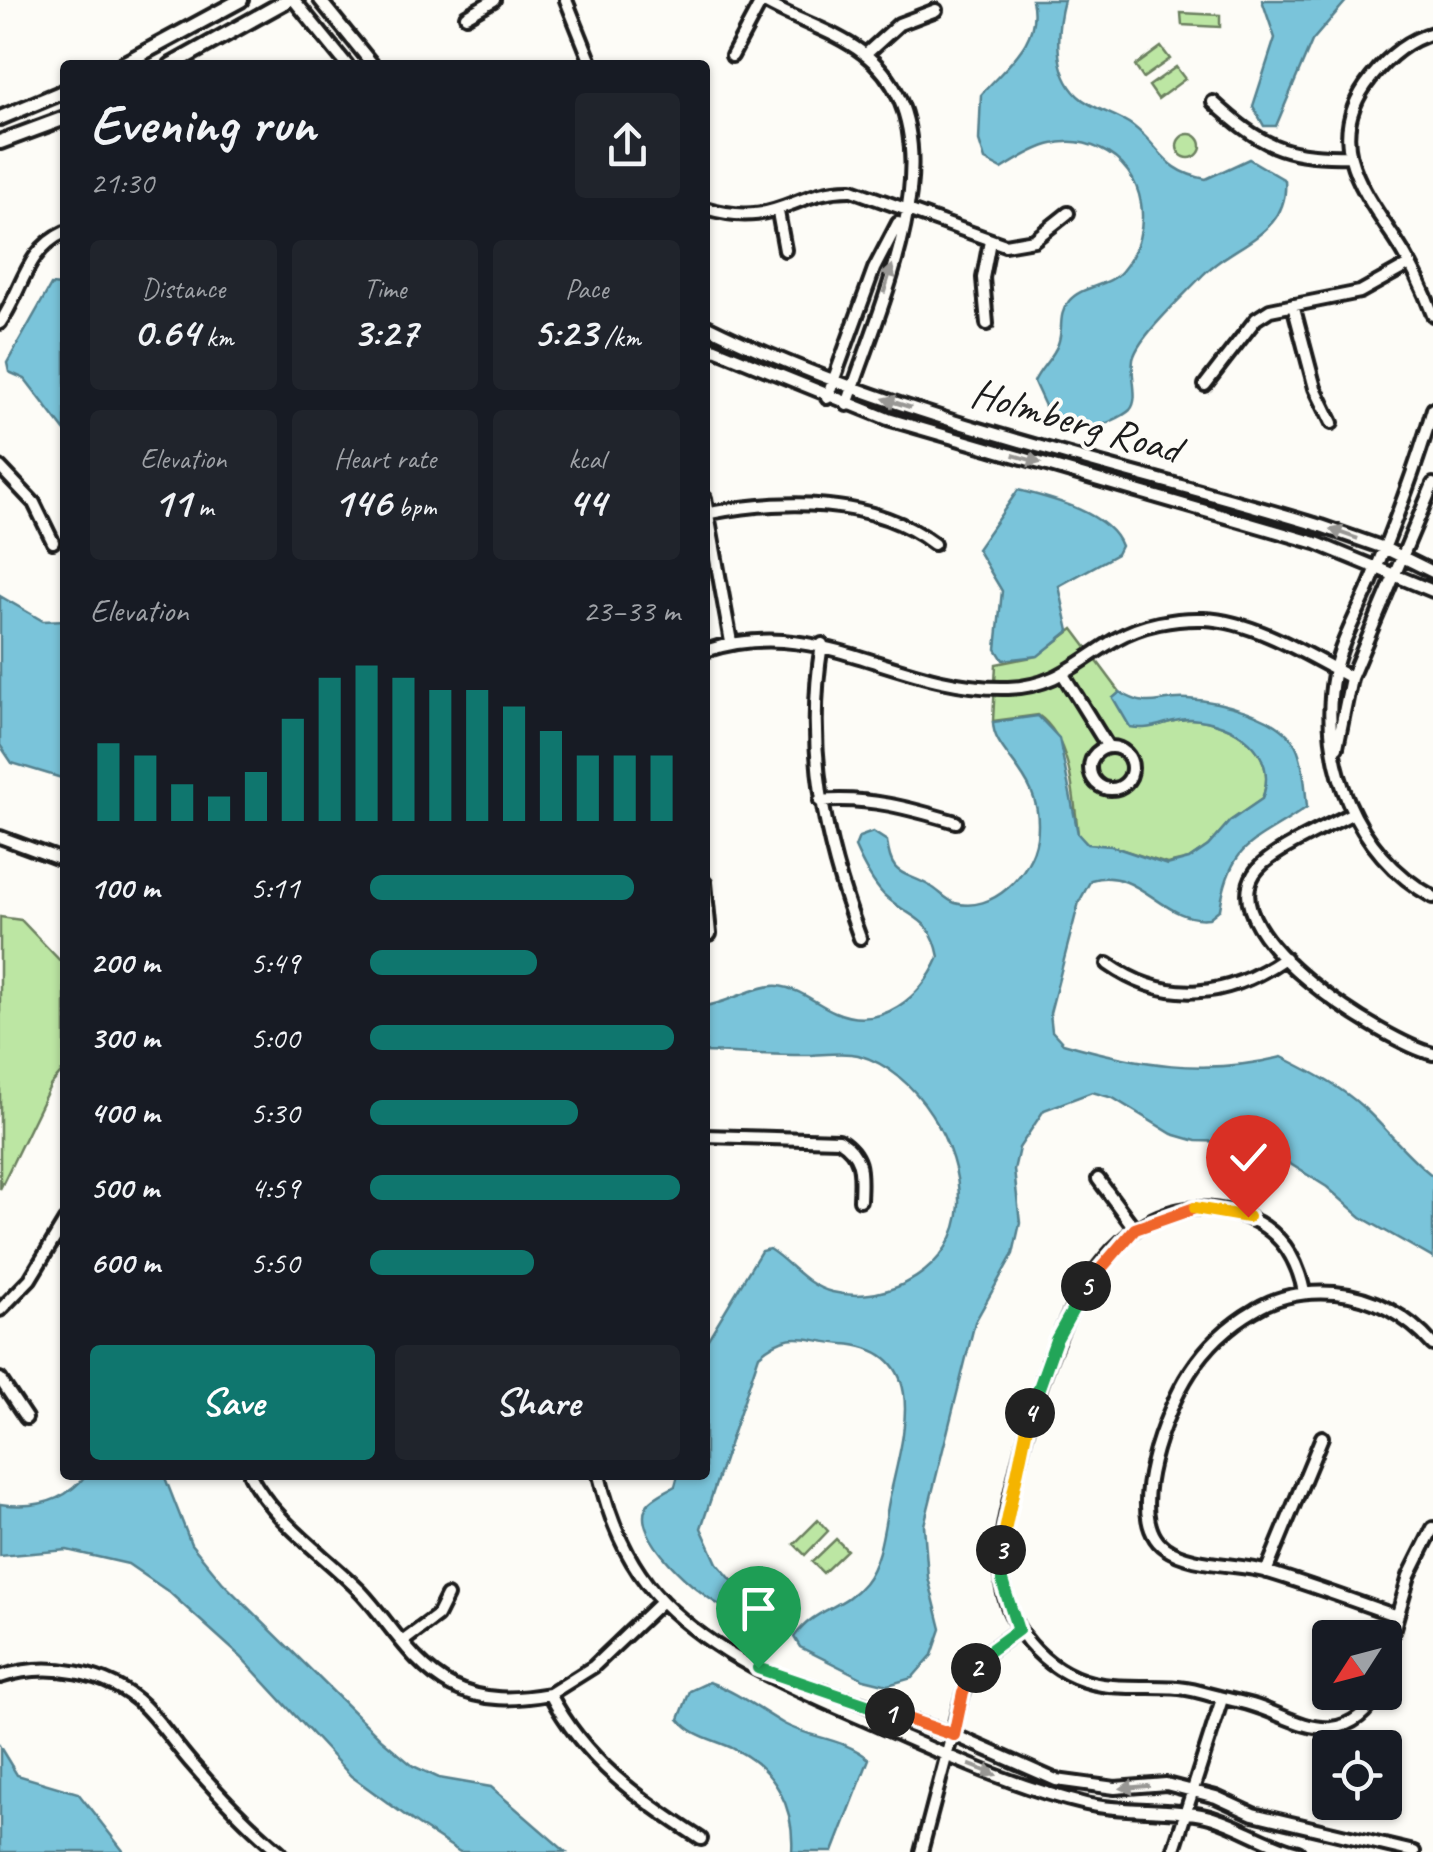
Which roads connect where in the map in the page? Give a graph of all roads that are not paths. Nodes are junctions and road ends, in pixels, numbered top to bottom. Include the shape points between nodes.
1 (240, 0) edge
2 (291, 0) edge
3 (320, 0) edge
4 (494, 0) edge
5 (566, 0) edge
6 (762, 0) edge
7 (936, 10) dead end
8 (466, 16) dead end
9 (1433, 33) edge
10 (866, 54) junction
11 (732, 56) dead end
12 (131, 60) edge
13 (181, 60) edge
14 (343, 60) edge
15 (369, 60) edge
16 (590, 60) edge
17 (60, 93) edge
18 (1213, 102) dead end
19 (0, 118) edge
20 (60, 120) edge
21 (0, 142) edge
22 (1349, 156) junction
23 (906, 208) junction
24 (710, 209) edge
25 (778, 212) junction
26 (1068, 213) dead end
27 (60, 236) edge
28 (990, 241) junction
29 (786, 250) dead end
30 (1410, 264) junction
31 (1293, 305) junction
32 (1433, 315) edge
33 (0, 322) edge
34 (986, 324) dead end
35 (710, 327) edge
36 (710, 347) edge
37 (832, 381) junction
38 (1205, 386) dead end
39 (852, 388) junction
40 (826, 398) junction
41 (847, 405) junction
42 (1433, 409) edge
43 (1332, 423) dead end
44 (0, 467) edge
45 (1433, 484) edge
46 (710, 513) joint
47 (53, 542) dead end
48 (934, 544) dead end
49 (1384, 548) junction
50 (1403, 558) junction
51 (1378, 566) junction
52 (1433, 572) edge
53 (1396, 574) junction
54 (1433, 591) edge
55 (731, 642) junction
56 (822, 644) junction
57 (710, 649) edge
58 (1335, 669) junction
59 (1064, 676) junction
60 (1352, 678) junction
61 (1108, 747) junction
62 (1335, 758) junction
63 (820, 801) junction
64 (1351, 814) junction
65 (956, 822) dead end
66 (3, 840) edge
67 (60, 860) edge
68 (1433, 897) edge
69 (860, 938) dead end
70 (1286, 958) junction
71 (1108, 964) dead end
72 (1433, 1054) edge
73 (710, 1136) edge
74 (1098, 1178) dead end
75 (860, 1200) dead end
76 (60, 1229) edge
77 (1135, 1229) junction
78 (1304, 1292) junction
79 (0, 1310) edge
80 (1433, 1345) edge
81 (0, 1379) edge
82 (26, 1418) dead end
83 (1322, 1437) dead end
84 (253, 1480) edge
85 (601, 1480) edge
86 (1433, 1528) edge
87 (1266, 1572) junction
88 (447, 1596) dead end
89 (662, 1602) junction
90 (1397, 1616) junction
91 (1396, 1620) edge
92 (1018, 1630) junction
93 (402, 1642) junction
94 (766, 1673) junction
95 (0, 1677) edge
96 (550, 1694) junction
97 (1222, 1699) junction
98 (1366, 1710) edge
99 (954, 1735) junction
100 (949, 1757) junction
101 (1191, 1790) junction
102 (1183, 1814) junction
103 (700, 1839) dead end
104 (280, 1852) edge
105 (921, 1852) edge
106 (1173, 1852) edge
107 (1298, 1852) edge
108 (1414, 1852) edge

1 - 12 main road
2 - 13 main road
2 - 14 street
3 - 15 street
4 - 8 street
5 - 16 street
6 - 10 street
6 - 11 street
7 - 10 street via 898,24
9 - 22 street via 1398,50 1364,86
10 - 23 street via 906,111 914,158
17 - 19 main road
18 - 22 street via 1270,146 1311,157
20 - 21 main road
22 - 30 street via 1371,210
23 - 25 street via 833,190
23 - 28 street
23 - 37 street via 874,269
39 -> 23 street
24 - 25 street
25 - 29 street
26 - 28 street via 1034,240
27 - 33 street via 32,256
28 - 34 street via 983,278
30 - 31 street via 1360,292
30 - 32 street
31 - 38 street via 1256,319
31 - 43 street via 1315,388
35 - 37 street, Holmberg Road
36 - 40 street, Holmberg Road
37 - 39 street, Holmberg Road
37 - 40 street
39 - 41 street
49 -> 39 street, Holmberg Road
40 - 41 street, Holmberg Road
41 -> 51 street, Holmberg Road
42 - 49 street
44 - 47 street via 34,503
45 - 50 street
46 - 48 street via 819,502 917,531
46 - 55 street
49 - 50 street, Holmberg Road
49 - 51 street
50 - 52 street, Holmberg Road
50 - 53 street
51 - 53 street, Holmberg Road
51 - 58 street
53 - 54 street, Holmberg Road
53 - 60 street
55 - 56 street via 791,638
55 - 57 street
56 - 59 street via 943,682 1010,688
56 - 63 street via 815,721
58 - 59 street via 1235,624 1207,619 1145,626
58 - 60 street
58 - 62 street
59 - 61 street
60 - 62 street
61 - 61 street via 1093,757 1090,772 1101,786 1116,789 1129,780 1132,764
62 - 64 street
63 - 65 street via 847,798
63 - 69 street
64 - 68 street via 1394,869
64 - 70 street via 1261,864 1252,876 1248,904
66 - 67 street
70 - 71 street via 1252,981 1210,991 1143,983
70 - 72 street via 1344,1011
73 - 75 street via 840,1140 861,1163
74 - 77 street
76 - 79 street via 30,1279
77 - 78 street via 1205,1206 1248,1217 1288,1247
77 - 92 street via 1076,1302 1038,1380 1001,1542 1002,1581
78 - 80 street via 1356,1296 1408,1321
78 - 87 street via 1257,1308 1213,1343 1191,1371 1161,1437 1145,1504 1147,1522 1166,1548
81 - 82 street
83 - 87 street
84 - 93 street via 271,1508 327,1558
85 - 89 street via 621,1544
86 - 90 street
87 - 90 street
88 - 93 street via 437,1616
89 - 94 street
89 - 96 street via 594,1667
90 - 91 street
92 - 97 street via 1058,1669 1081,1680 1172,1687
92 - 99 street via 974,1671
93 - 96 street via 434,1675 478,1696
94 - 99 street
94 - 100 street
95 - 104 street via 53,1670 124,1690
96 - 103 street via 566,1724 612,1776
97 - 98 street via 1316,1728 1351,1722
97 - 101 street
99 - 100 street
101 -> 99 street via 1056,1780
100 -> 102 street via 1086,1804
100 - 105 street
101 - 102 street
101 - 108 street via 1253,1814
102 - 106 street
102 - 107 street via 1206,1816

